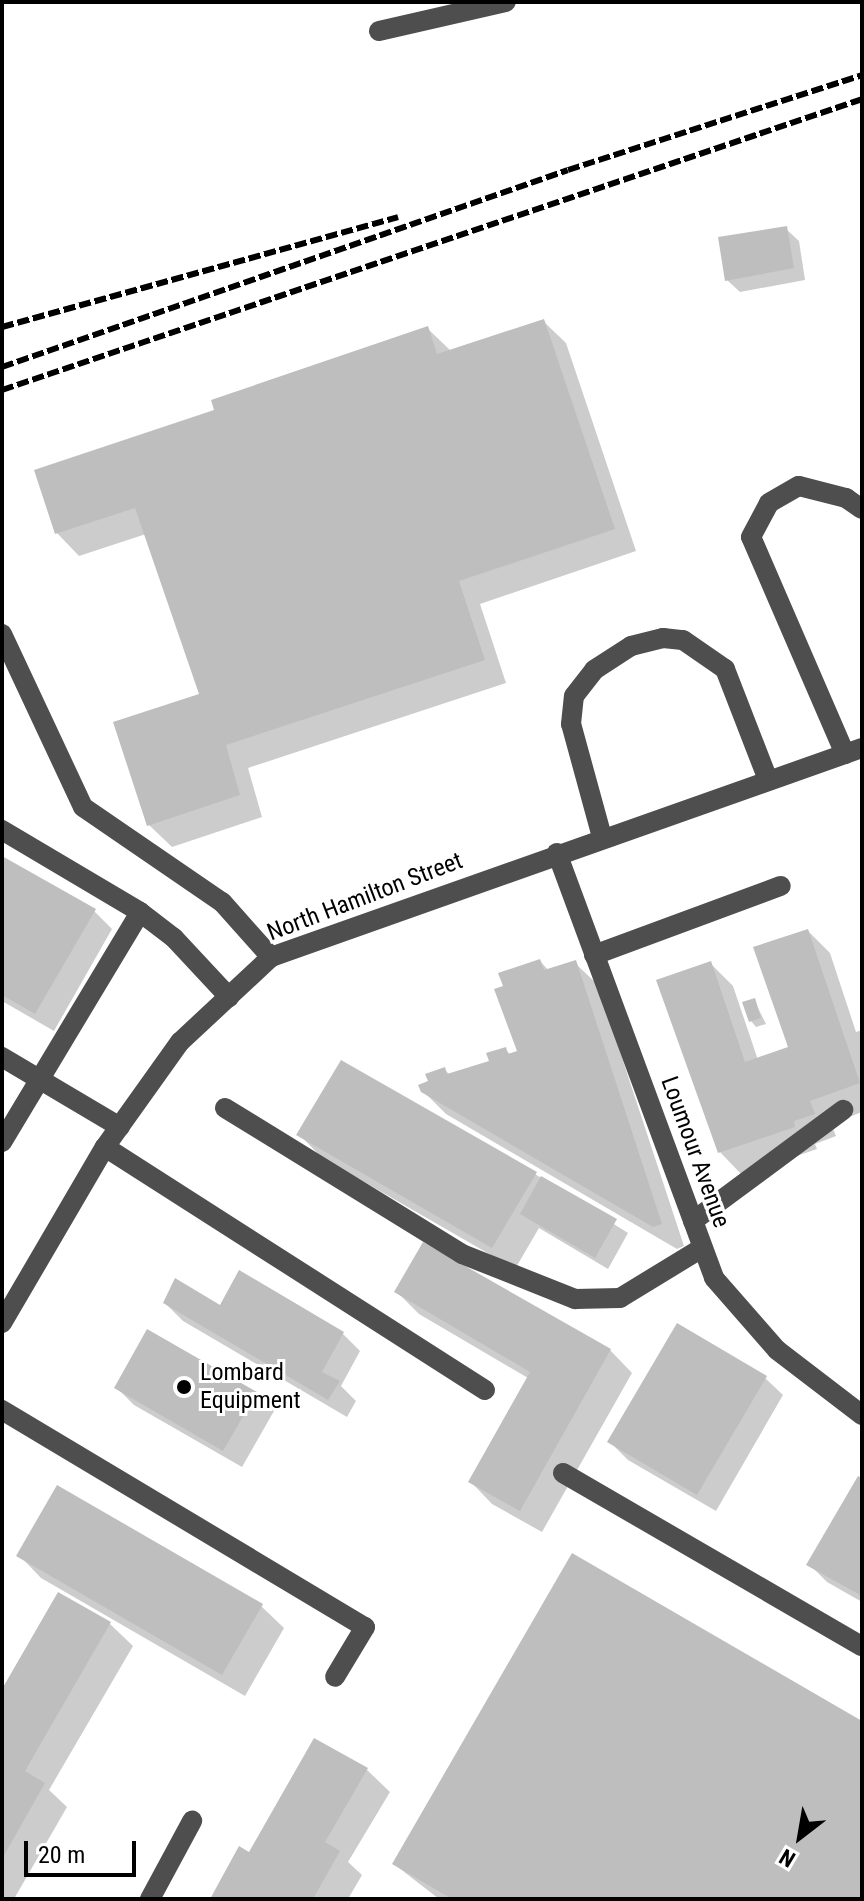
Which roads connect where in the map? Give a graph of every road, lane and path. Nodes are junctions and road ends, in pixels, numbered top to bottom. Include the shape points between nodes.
1 (506, 2) edge
2 (379, 31) dead end
3 (862, 509) edge
4 (2, 634) edge
5 (853, 751) edge
6 (768, 780) junction
7 (2, 830) edge
8 (602, 837) junction
9 (557, 853) junction
10 (781, 886) dead end
11 (140, 912) junction
12 (594, 955) junction
13 (271, 957) junction
14 (229, 997) junction
15 (2, 1057) edge
16 (40, 1078) junction
17 (225, 1108) dead end
18 (843, 1110) dead end
19 (120, 1127) junction
20 (2, 1142) edge
21 (105, 1147) junction
22 (693, 1221) junction
23 (702, 1248) junction
24 (2, 1323) edge
25 (485, 1390) dead end
26 (2, 1410) edge
27 (862, 1415) edge
28 (563, 1473) dead end
29 (862, 1646) edge
30 (335, 1677) dead end
31 (192, 1821) dead end
32 (150, 1899) edge

1 - 2 street
3 - 5 street via 824,490 799,486 769,503 751,537
4 - 13 street via 83,807 222,902
5 - 6 street, North Hamilton Street
6 - 8 street, North Hamilton Street
6 - 8 street via 725,669 683,640 663,638 631,646 594,670 574,696 571,724
7 - 11 street
8 - 9 street, North Hamilton Street
9 - 12 street, Loumour Avenue
9 - 13 street, North Hamilton Street
10 - 12 street
11 - 14 street via 174,938
11 - 16 street
12 - 22 street, Loumour Avenue
13 - 14 street, North Hamilton Street
14 - 19 street, North Hamilton Street via 180,1042
15 - 16 street
16 - 19 street
16 - 20 street
17 - 23 street via 462,1254 575,1299 620,1298
18 - 22 street
19 - 21 street, North Hamilton Street
21 - 24 street, North Hamilton Street
21 - 25 street
22 - 23 street, Loumour Avenue
23 - 27 street, Loumour Avenue via 714,1278 741,1313 777,1350
26 - 30 street via 365,1627
28 - 29 street
31 - 32 street

